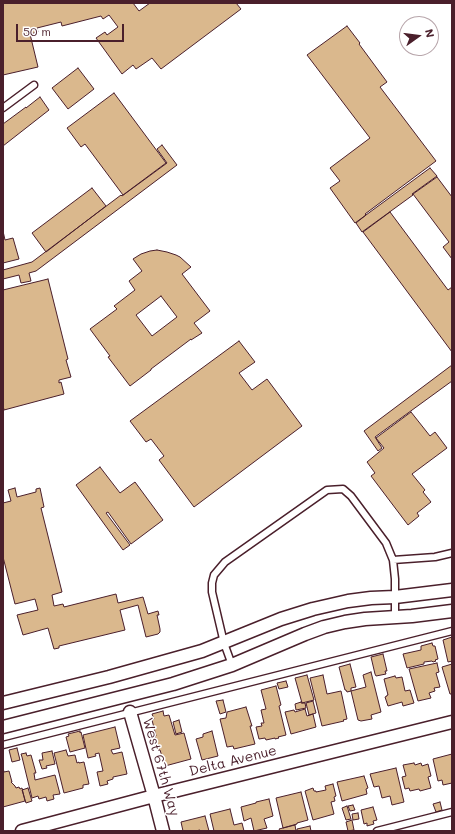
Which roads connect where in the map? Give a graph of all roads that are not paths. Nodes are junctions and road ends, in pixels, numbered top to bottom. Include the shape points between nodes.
1 (34, 85) dead end
2 (3, 108) edge
3 (452, 553) edge
4 (393, 560) junction
5 (452, 590) edge
6 (395, 597) junction
7 (452, 611) edge
8 (395, 618) junction
9 (452, 631) edge
10 (224, 643) junction
11 (232, 665) junction
12 (3, 703) edge
13 (130, 712) junction
14 (452, 722) edge
15 (3, 727) edge
16 (3, 745) edge
17 (154, 796) junction
18 (452, 812) edge
19 (22, 831) edge
20 (163, 831) edge
21 (376, 831) edge

1 - 2 lane
3 - 4 lane
4 - 6 lane
4 - 10 lane via 386,543 352,496 343,488 327,490 225,562 214,575 212,592
5 - 6 street
6 - 8 lane
6 - 10 street via 356,600 313,609 281,619
7 - 8 street
8 - 11 street via 365,619 324,627
9 - 13 lane
10 - 11 lane
10 - 12 street via 175,660
11 - 15 street via 173,684
13 - 16 lane
13 - 17 street, West 67th Way
14 - 17 street, Delta Avenue
17 - 19 street, Delta Avenue
17 - 20 street, West 67th Way
18 - 21 lane

